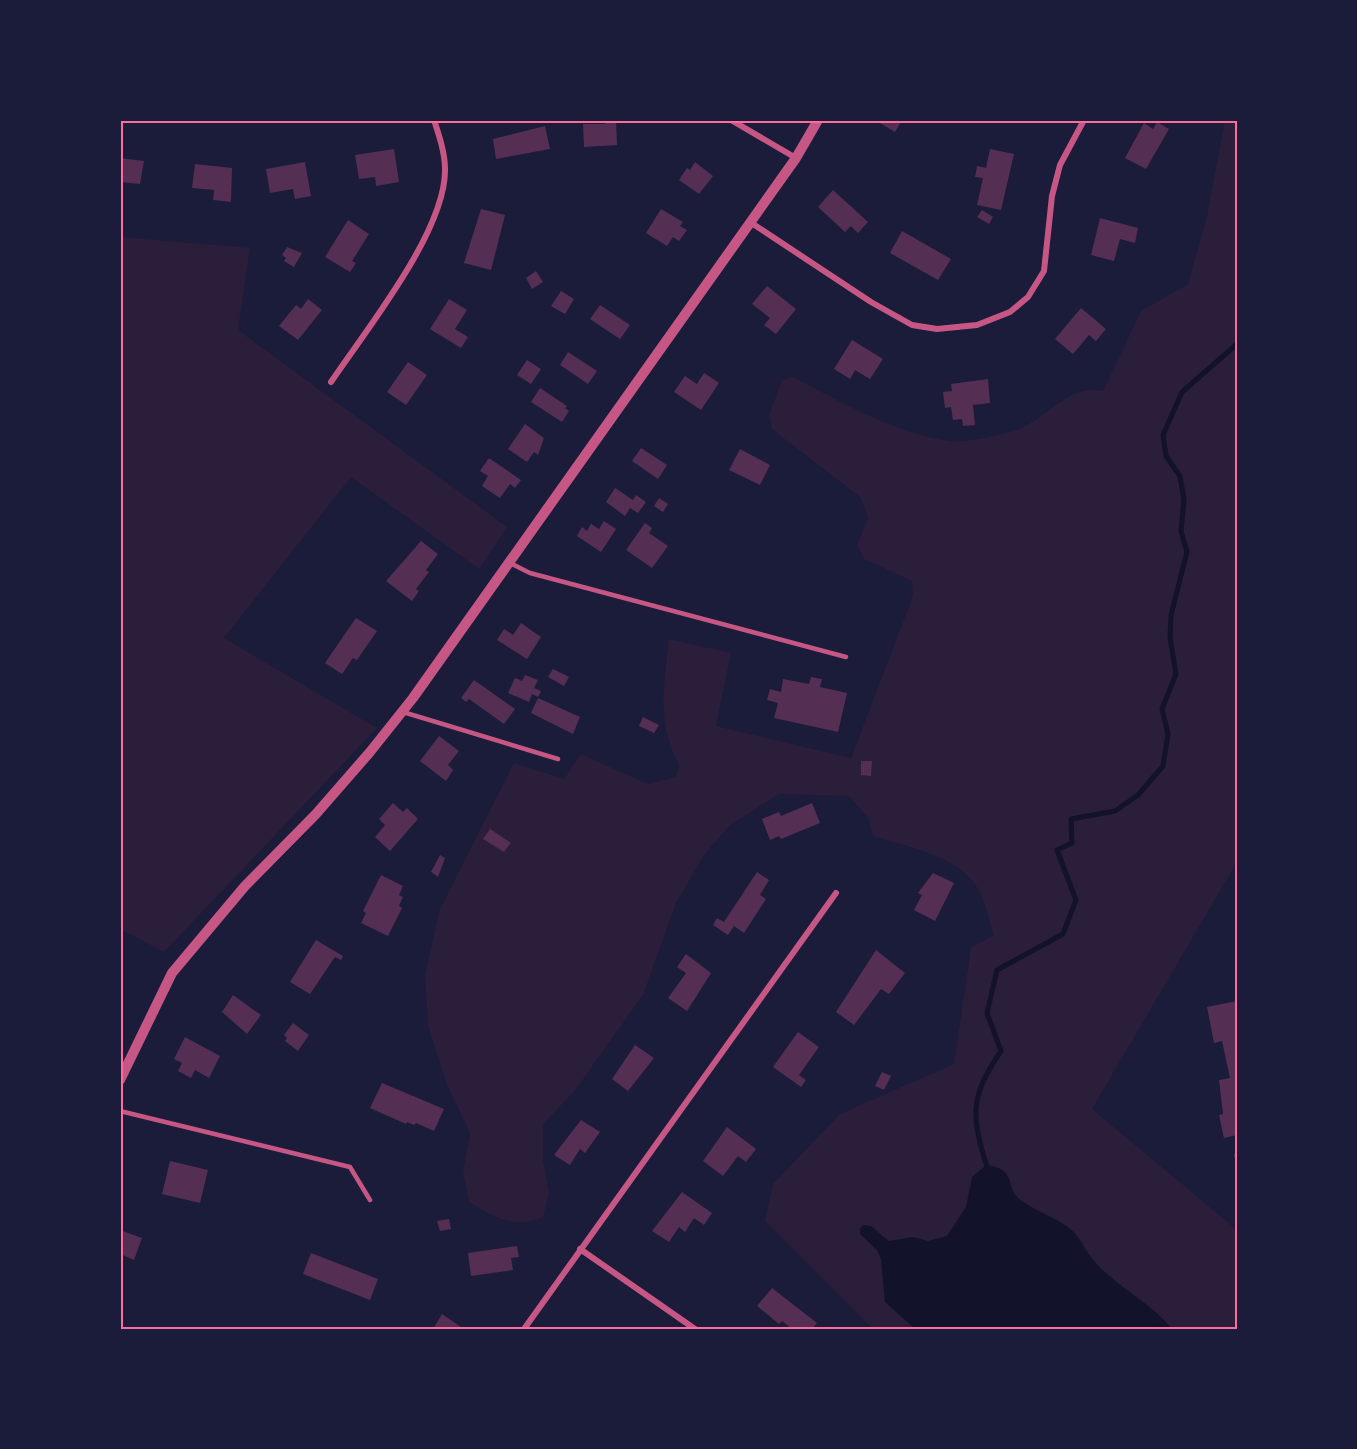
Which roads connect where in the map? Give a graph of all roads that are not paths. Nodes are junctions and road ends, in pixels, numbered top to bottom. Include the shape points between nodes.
1 (244, 120) edge
2 (294, 120) edge
3 (434, 120) edge
4 (731, 120) edge
5 (818, 120) edge
6 (1084, 120) edge
7 (796, 158) junction
8 (750, 222) junction
9 (331, 382) dead end
10 (508, 561) junction
11 (846, 657) dead end
12 (402, 712) junction
13 (558, 759) dead end
14 (836, 893) dead end
15 (120, 1080) edge
16 (120, 1111) edge
17 (370, 1200) dead end
18 (580, 1249) junction
19 (524, 1329) edge
20 (695, 1329) edge

1 - 2 street
3 - 9 street via 446,169 435,214 406,269
4 - 7 street
5 - 7 street
6 - 8 street via 1060,165 1052,196 1044,271 1029,297 1010,312 977,326 937,329 912,325
7 - 8 street
8 - 10 street
10 - 11 lane via 530,573
10 - 12 street
12 - 13 lane
12 - 15 street via 355,769 244,886 172,973
14 - 18 street
16 - 17 lane via 350,1167
18 - 19 street
18 - 20 street

